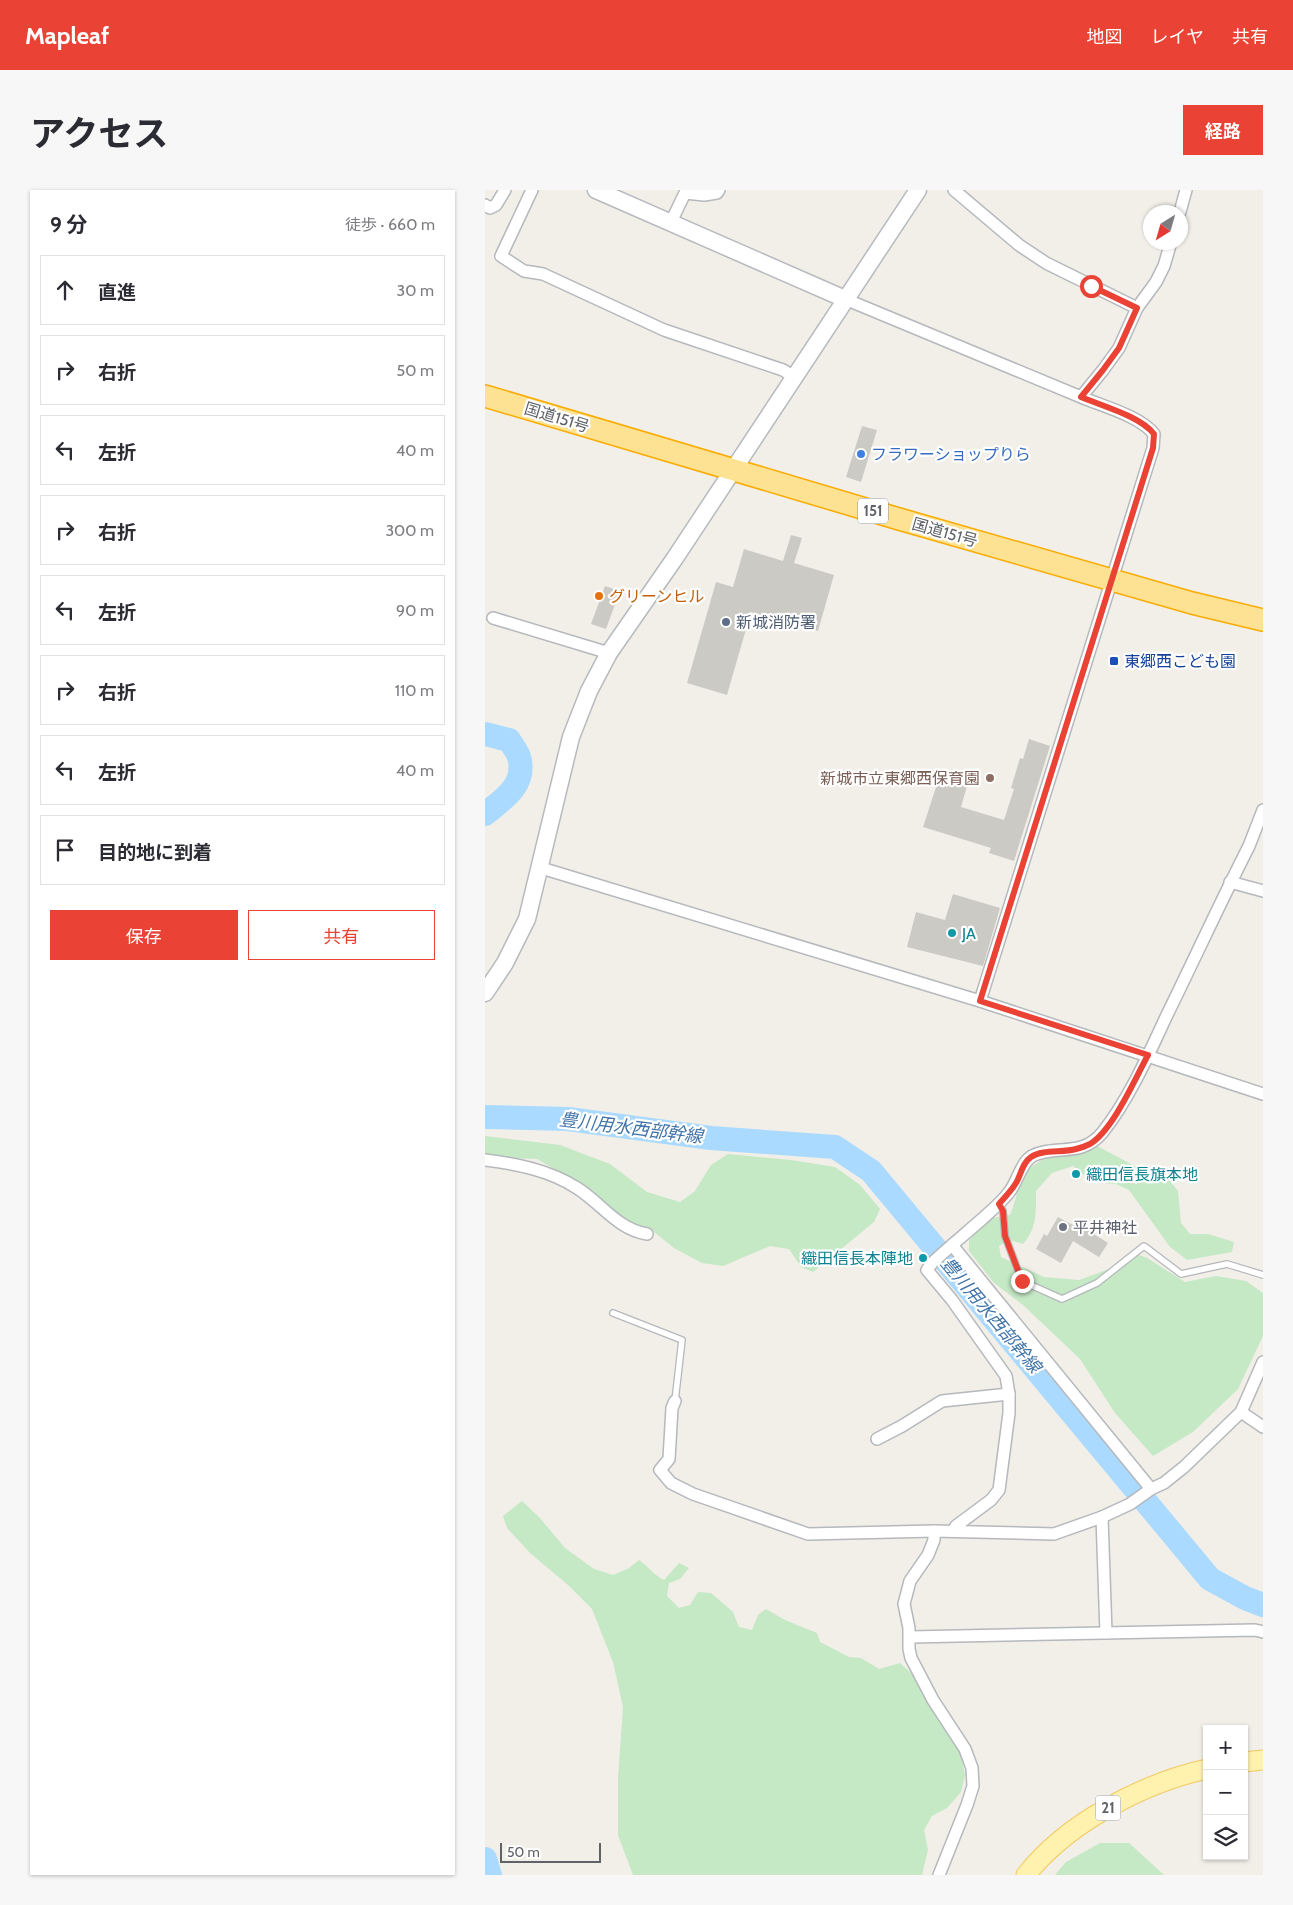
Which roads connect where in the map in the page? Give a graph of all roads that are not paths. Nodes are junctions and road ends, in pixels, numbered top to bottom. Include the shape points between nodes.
1 (505, 190) edge
2 (532, 190) edge
3 (596, 190) edge
4 (719, 190) edge
5 (918, 190) edge
6 (954, 190) edge
7 (1186, 190) edge
8 (485, 205) edge
9 (1182, 205) edge
10 (670, 224) junction
11 (1169, 250) edge
12 (845, 299) junction
13 (1137, 308) junction
14 (794, 377) junction
15 (485, 396) edge
16 (1081, 397) junction
17 (732, 470) junction
18 (1112, 580) junction
19 (493, 618) dead end
20 (1263, 620) edge
21 (609, 653) junction
22 (1263, 810) edge
23 (538, 867) junction
24 (1231, 882) junction
25 (1263, 891) edge
26 (485, 993) edge
27 (980, 1001) junction
28 (1148, 1055) junction
29 (1263, 1094) edge
30 (485, 1160) edge
31 (999, 1204) junction
32 (647, 1234) dead end
33 (949, 1247) junction
34 (1263, 1274) edge
35 (613, 1313) dead end
36 (1263, 1362) edge
37 (1009, 1394) junction
38 (675, 1401) joint
39 (1241, 1412) junction
40 (1263, 1427) edge
41 (877, 1439) dead end
42 (1149, 1491) junction
43 (1102, 1517) junction
44 (934, 1531) junction
45 (953, 1531) junction
46 (1263, 1632) edge
47 (1106, 1633) junction
48 (910, 1637) junction
49 (1263, 1760) edge
50 (1248, 1762) edge
51 (1204, 1770) edge
52 (939, 1875) edge
53 (1026, 1875) edge

1 - 8 street via 496,205 490,208
2 - 14 street via 501,256 524,271 543,274 664,330 783,370
3 - 10 street
4 - 10 street via 704,195 685,193
5 - 12 street
6 - 13 street via 1019,246
7 - 9 street
10 - 12 street
11 - 13 street via 1157,282
12 - 14 street
12 - 16 street
13 - 16 street via 1119,348
14 - 17 street
15 - 17 highway, 国道151号 / 151
16 - 18 street via 1140,422 1154,434 1153,448
17 - 18 highway, 国道151号 / 151
17 - 21 street
18 - 20 highway, 国道151号 / 151
18 - 27 street
19 - 21 street
21 - 23 street via 589,691 571,737
22 - 24 street
23 - 26 street via 527,919 505,963
23 - 27 street
24 - 25 street
24 - 28 street
27 - 28 street
28 - 29 street
28 - 31 street via 1115,1116 1101,1134 1074,1150 1029,1158 1017,1181
30 - 32 street via 516,1163 549,1174 577,1188 629,1229
31 - 33 street
31 - 34 lane via 1003,1211 1005,1236 1022,1281 1062,1299 1097,1283 1144,1246 1181,1274 1227,1264
33 - 37 street via 927,1270 1006,1376
33 - 42 street
35 - 38 lane via 683,1340
36 - 39 street
37 - 41 street via 942,1401
37 - 45 street via 999,1490
38 - 44 street via 669,1458 661,1470 671,1483 693,1494 808,1534
39 - 40 street
39 - 42 street via 1185,1467
42 - 43 street
43 - 45 street via 1054,1534
43 - 47 street
44 - 45 street
44 - 48 street via 929,1555 910,1581 904,1604
46 - 47 street
47 - 48 street
48 - 52 street via 911,1658 933,1700 965,1749 972,1768 973,1786
49 - 50 main road
51 - 53 main road, 21 via 1162,1782 1119,1801 1064,1838

